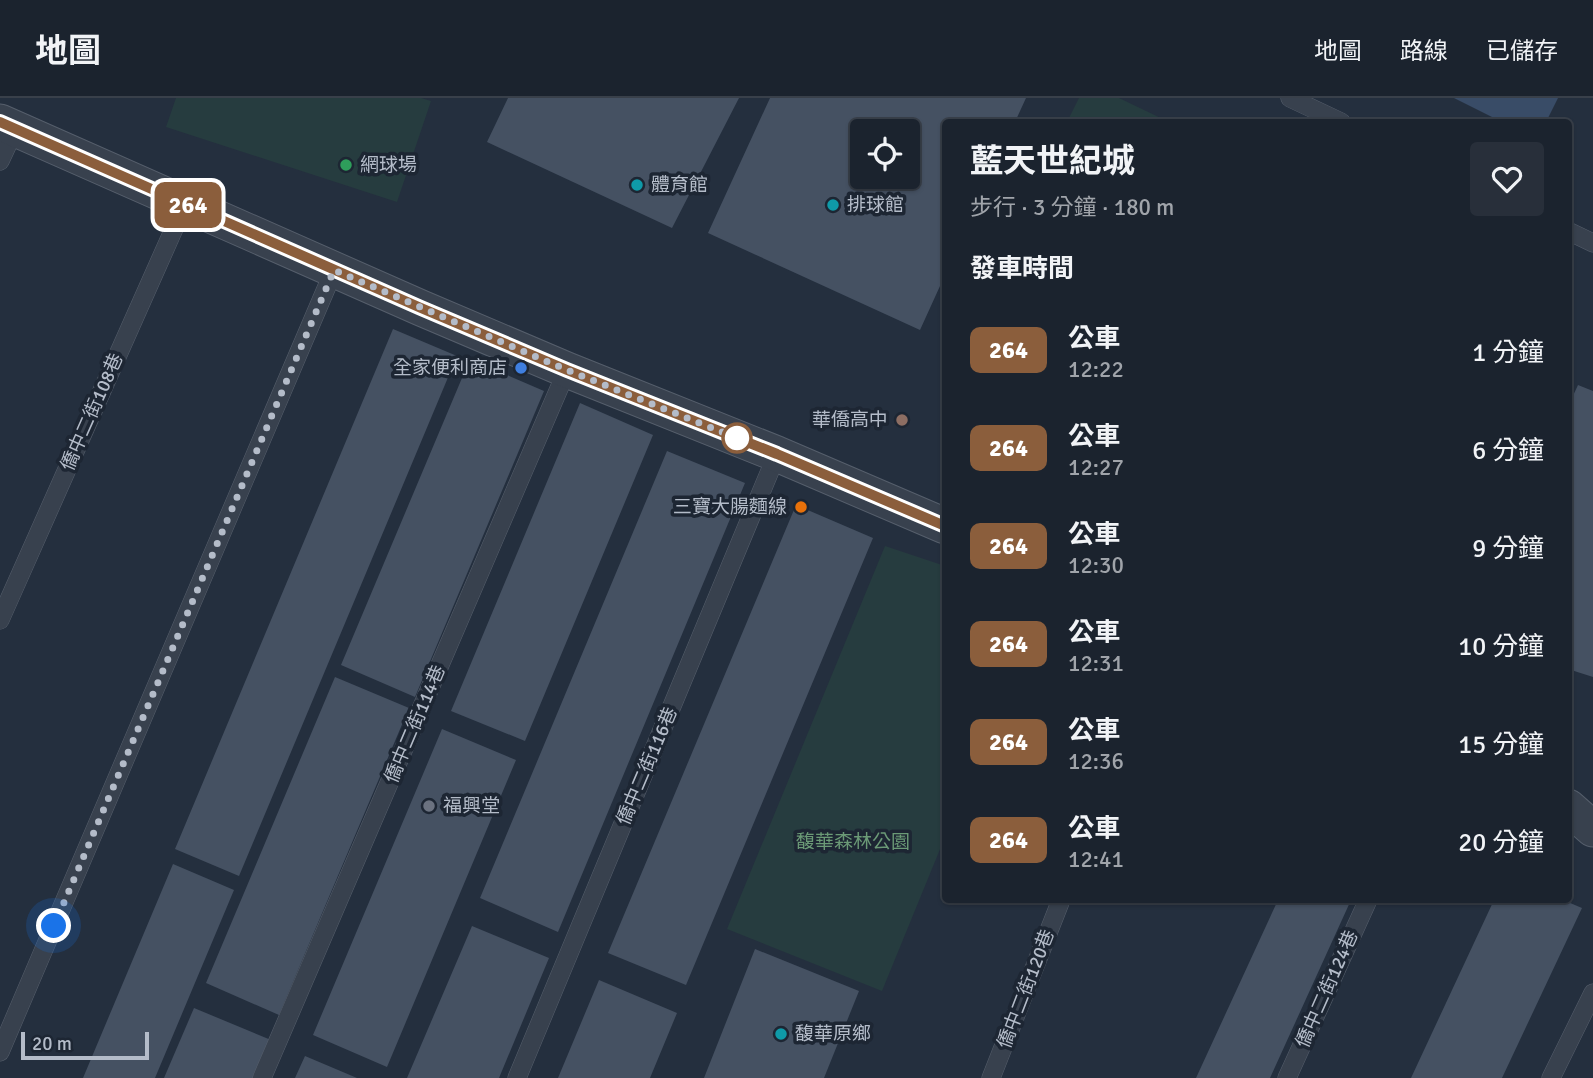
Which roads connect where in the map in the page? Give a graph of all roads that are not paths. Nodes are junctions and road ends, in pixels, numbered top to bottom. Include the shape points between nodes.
1 (1290, 98) edge
2 (1335, 119) edge
3 (7, 126) edge
4 (0, 161) edge
5 (185, 204) junction
6 (1572, 233) edge
7 (1593, 243) edge
8 (334, 270) junction
9 (567, 370) junction
10 (777, 454) junction
11 (942, 525) edge
12 (0, 620) edge
13 (1572, 811) edge
14 (1593, 829) edge
15 (1060, 903) edge
16 (1367, 903) edge
17 (1593, 993) edge
18 (0, 1052) edge
19 (262, 1078) edge
20 (517, 1078) edge
21 (992, 1078) edge
22 (1287, 1078) edge
23 (1551, 1078) edge

1 - 2 lane
3 - 4 lane
3 - 5 street
5 - 8 street
5 - 12 lane, 僑中二街108巷
6 - 7 lane
8 - 9 street
8 - 18 lane
9 - 10 street
9 - 19 lane, 僑中二街114巷
10 - 11 street
10 - 20 lane, 僑中二街116巷
13 - 14 street
15 - 21 lane, 僑中二街120巷
16 - 22 lane, 僑中二街124巷
17 - 23 lane

